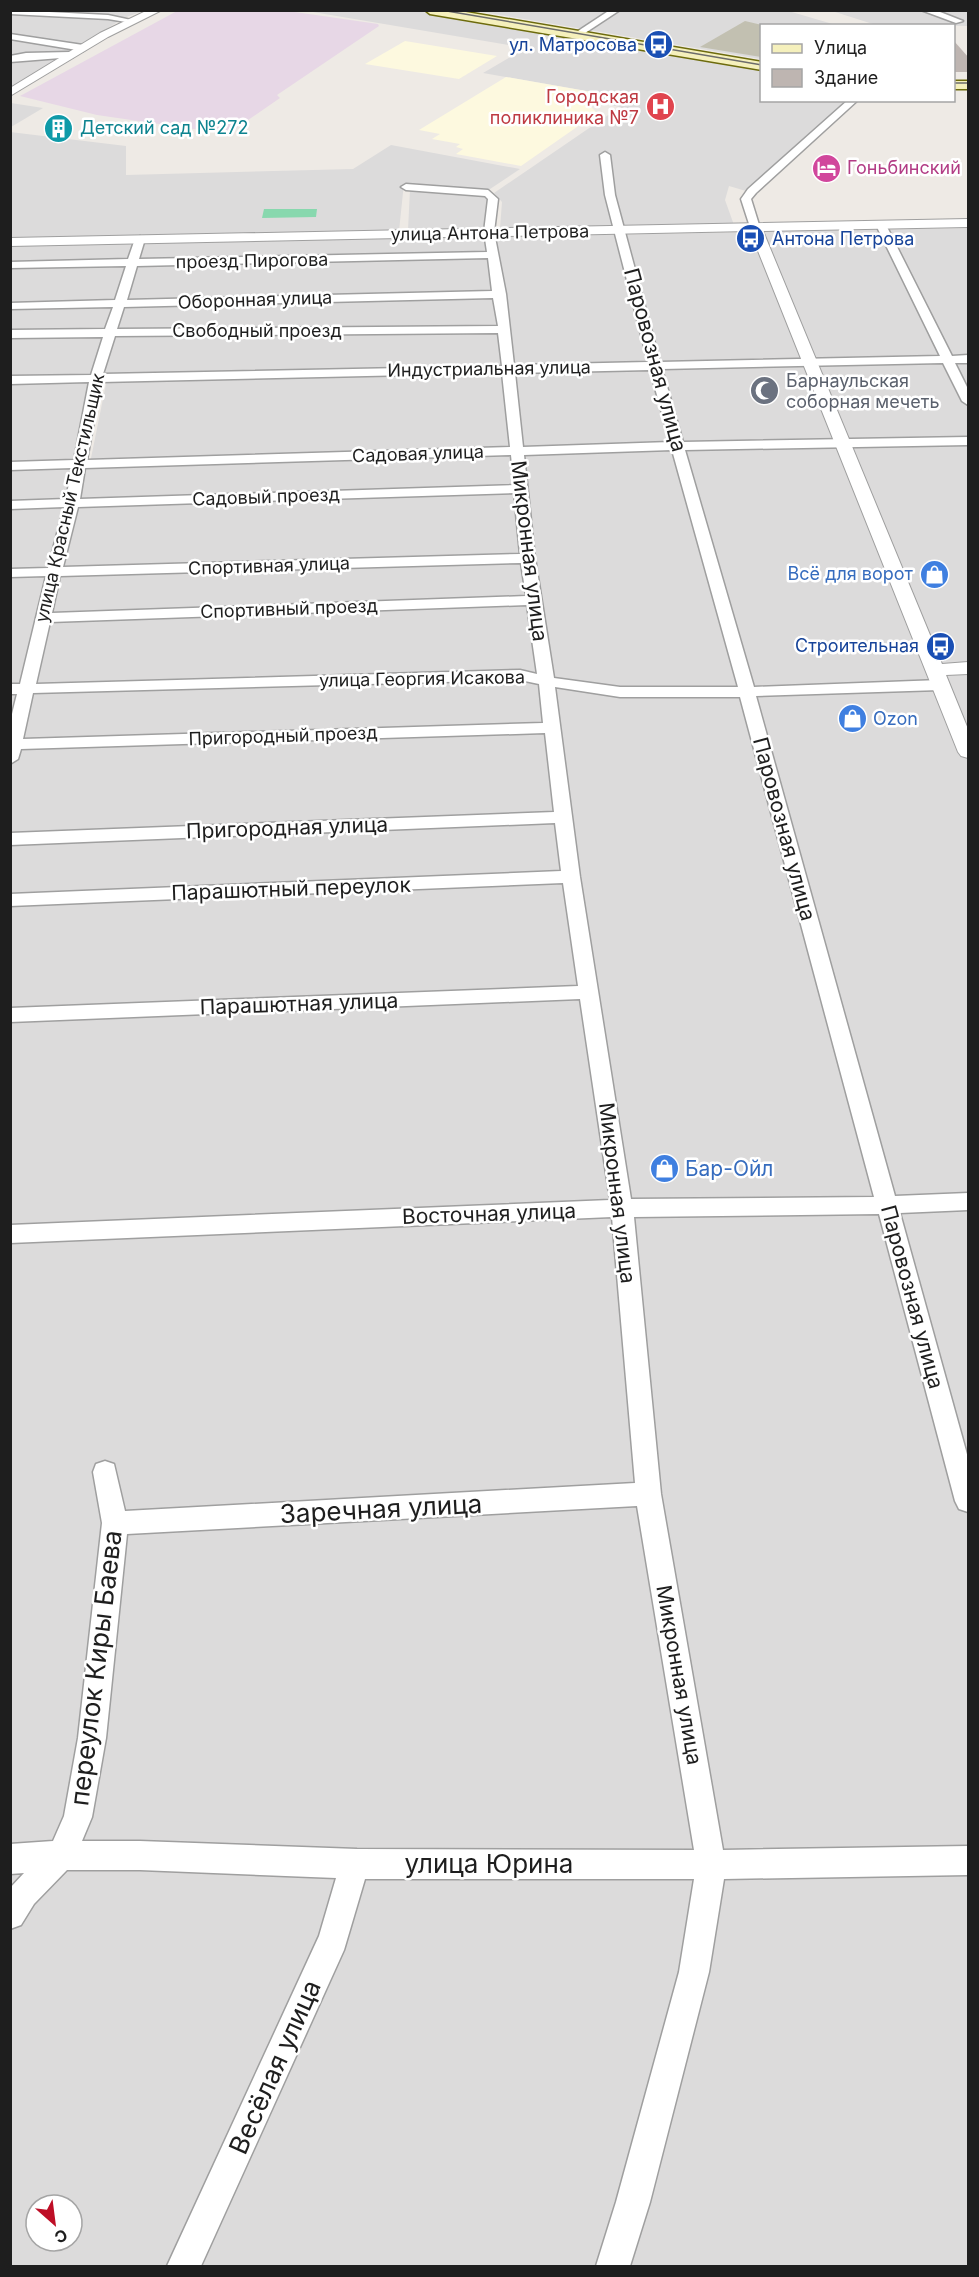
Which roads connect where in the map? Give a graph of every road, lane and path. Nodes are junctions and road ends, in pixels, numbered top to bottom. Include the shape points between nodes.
1 (150, 10) edge
2 (157, 10) edge
3 (430, 10) edge
4 (463, 10) edge
5 (616, 10) edge
6 (925, 10) edge
7 (957, 10) edge
8 (10, 12) edge
9 (38, 12) edge
10 (132, 21) junction
11 (580, 33) junction
12 (10, 36) edge
13 (83, 48) junction
14 (699, 53) junction
15 (70, 55) junction
16 (10, 59) edge
17 (760, 61) edge
18 (760, 66) edge
19 (10, 93) edge
20 (853, 102) edge
21 (604, 155) dead end
22 (406, 187) dead end
23 (969, 223) edge
24 (881, 225) junction
25 (755, 228) junction
26 (620, 230) junction
27 (489, 232) junction
28 (140, 239) junction
29 (10, 242) edge
30 (493, 255) junction
31 (131, 263) junction
32 (10, 265) edge
33 (500, 294) junction
34 (118, 304) junction
35 (10, 306) edge
36 (504, 329) junction
37 (110, 332) junction
38 (10, 334) edge
39 (947, 359) junction
40 (969, 359) edge
41 (808, 362) junction
42 (655, 365) junction
43 (508, 369) junction
44 (96, 378) junction
45 (10, 380) edge
46 (969, 401) edge
47 (969, 441) edge
48 (842, 444) junction
49 (678, 447) junction
50 (517, 451) junction
51 (80, 465) junction
52 (10, 466) edge
53 (520, 489) junction
54 (72, 503) junction
55 (10, 505) edge
56 (528, 558) junction
57 (54, 572) junction
58 (10, 573) edge
59 (534, 600) junction
60 (43, 618) junction
61 (969, 668) edge
62 (546, 680) junction
63 (941, 686) junction
64 (18, 688) edge
65 (747, 692) junction
66 (969, 702) edge
67 (552, 728) junction
68 (12, 752) edge
69 (969, 752) edge
70 (563, 817) junction
71 (10, 839) edge
72 (571, 877) junction
73 (10, 900) edge
74 (588, 992) junction
75 (10, 1015) edge
76 (969, 1201) edge
77 (887, 1205) junction
78 (622, 1208) junction
79 (10, 1234) edge
80 (105, 1472) dead end
81 (648, 1494) junction
82 (969, 1501) edge
83 (115, 1523) junction
84 (62, 1854) junction
85 (10, 1859) edge
86 (969, 1861) edge
87 (355, 1864) junction
88 (711, 1866) junction
89 (10, 1914) edge
90 (184, 2266) edge
91 (613, 2266) edge

1 - 10 street
2 - 10 street
3 - 11 main road
4 - 11 main road
5 - 11 street
6 - 7 street via 962,24
8 - 9 street
9 - 10 street
10 - 13 street
11 - 14 main road
12 - 13 street
13 - 15 street
14 - 17 main road
14 - 18 main road
15 - 16 street
15 - 19 street
20 - 25 street via 752,191 746,200
21 - 26 street, Паровозная улица
22 - 27 street, Микронная улица via 488,193 493,199
23 - 24 street, улица Антона Петрова
24 - 25 street, улица Антона Петрова
24 - 39 street
25 - 26 street, улица Антона Петрова
25 - 41 street
26 - 27 street, улица Антона Петрова
26 - 42 street, Паровозная улица
27 - 28 street, улица Антона Петрова
27 - 30 street, Микронная улица
28 - 29 street, улица Антона Петрова
28 - 31 street, улица Красный Текстильщик
30 - 31 street, проезд Пирогова
30 - 33 street, Микронная улица
31 - 32 street, проезд Пирогова
31 - 34 street, улица Красный Текстильщик
33 - 34 street, Оборонная улица
33 - 36 street, Микронная улица
34 - 35 street, Оборонная улица
34 - 37 street, улица Красный Текстильщик
36 - 37 street, Свободный проезд
36 - 43 street, Микронная улица
37 - 38 street, Свободный проезд
37 - 44 street, улица Красный Текстильщик
39 - 40 street, Индустриальная улица
39 - 41 street, Индустриальная улица
39 - 46 street
41 - 42 street, Индустриальная улица
41 - 48 street
42 - 43 street, Индустриальная улица
42 - 49 street, Паровозная улица
43 - 44 street, Индустриальная улица
43 - 50 street, Микронная улица
44 - 45 street, Индустриальная улица
44 - 51 street, улица Красный Текстильщик
47 - 48 street, Садовая улица
48 - 49 street, Садовая улица
48 - 63 street
49 - 50 street, Садовая улица
49 - 65 street, Паровозная улица
50 - 51 street, Садовая улица
50 - 53 street, Микронная улица
51 - 52 street, Садовая улица
51 - 54 street, улица Красный Текстильщик
53 - 54 street, Садовый проезд
53 - 56 street, Микронная улица
54 - 55 street, Садовый проезд
54 - 57 street, улица Красный Текстильщик
56 - 57 street, Спортивная улица
56 - 59 street, Микронная улица
57 - 58 street, Спортивная улица
57 - 60 street, улица Красный Текстильщик
59 - 60 street, Спортивный проезд
59 - 62 street, Микронная улица
60 - 64 street, улица Красный Текстильщик
61 - 63 street, улица Георгия Исакова
62 - 64 street, улица Георгия Исакова via 520,675
62 - 65 street, улица Георгия Исакова via 620,692
62 - 67 street, Микронная улица
63 - 65 street, улица Георгия Исакова
63 - 66 street, улица Георгия Исакова
63 - 69 street
64 - 68 street, улица Красный Текстильщик
65 - 77 street, Паровозная улица
67 - 68 street, Пригородный проезд
67 - 70 street, Микронная улица
70 - 71 street, Пригородная улица
70 - 72 street, Микронная улица
72 - 73 street, Парашютный переулок
72 - 74 street, Микронная улица
74 - 75 street, Парашютная улица
74 - 78 street, Микронная улица
76 - 77 street, Восточная улица
77 - 78 street, Восточная улица
77 - 82 street, Паровозная улица
78 - 79 street, Восточная улица
78 - 81 street, Микронная улица
80 - 83 street, переулок Киры Баева
81 - 83 street, Заречная улица
81 - 88 street, Микронная улица
83 - 84 street, переулок Киры Баева via 92,1738 78,1817
84 - 85 street, улица Юрина
84 - 87 street, улица Юрина
84 - 89 street, переулок Киры Баева
86 - 88 street, улица Юрина
87 - 88 street, улица Юрина
87 - 90 street, Весёлая улица via 333,1939
88 - 91 street, Микронная улица via 694,1972

